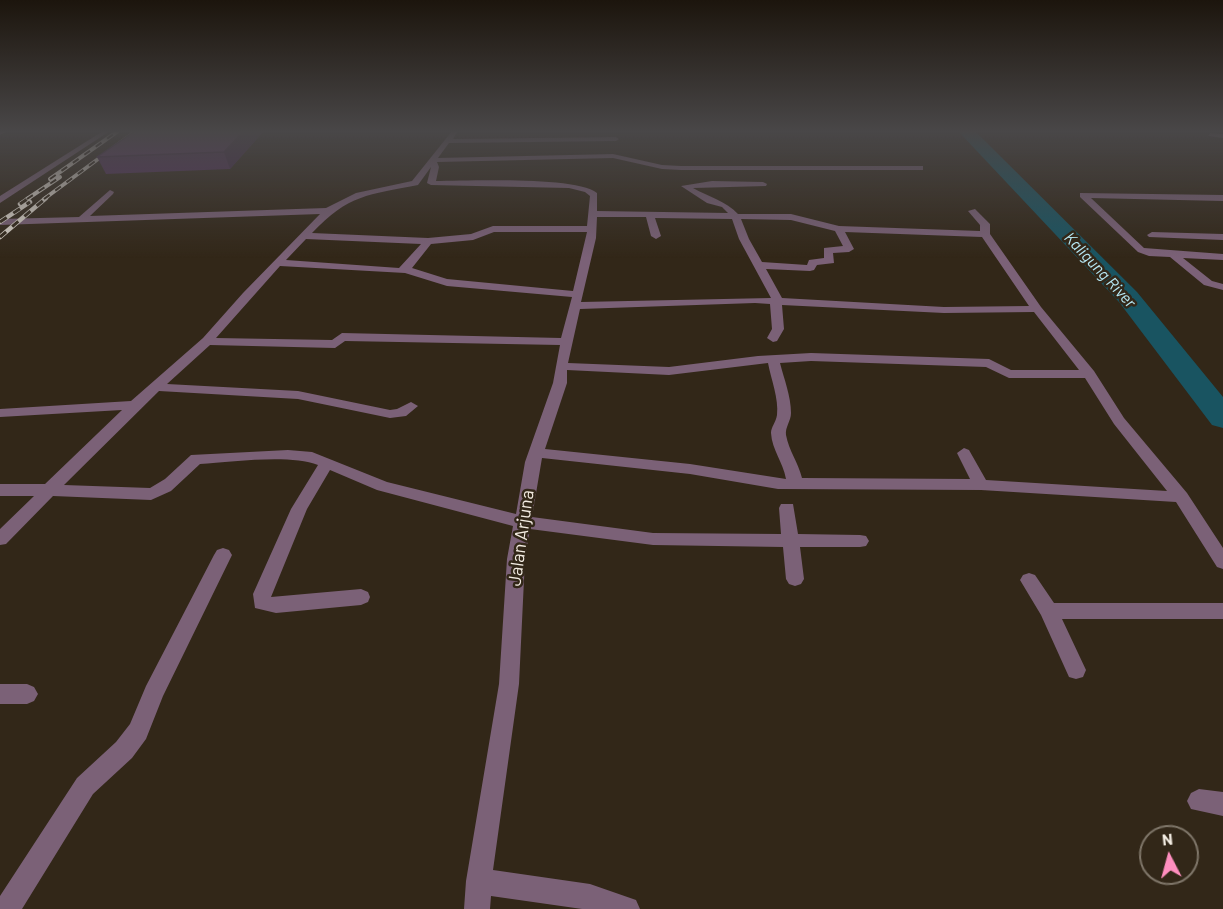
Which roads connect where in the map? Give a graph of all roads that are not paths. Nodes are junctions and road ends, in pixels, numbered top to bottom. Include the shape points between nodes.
1 (41, 173) edge
2 (423, 173) edge
3 (432, 173) edge
4 (763, 184) dead end
5 (413, 187) junction
6 (426, 189) junction
7 (110, 192) dead end
8 (1223, 198) edge
9 (0, 200) edge
10 (328, 211) junction
11 (972, 212) dead end
12 (649, 214) junction
13 (735, 215) junction
14 (82, 219) junction
15 (0, 222) edge
16 (591, 222) junction
17 (840, 229) junction
18 (986, 234) junction
19 (1152, 235) dead end
20 (305, 236) junction
21 (656, 236) dead end
22 (1223, 237) edge
23 (428, 241) junction
24 (1173, 255) junction
25 (1223, 257) edge
26 (278, 263) junction
27 (758, 265) junction
28 (406, 269) junction
29 (1223, 287) edge
30 (576, 300) junction
31 (777, 301) junction
32 (1036, 309) junction
33 (773, 338) dead end
34 (207, 341) junction
35 (567, 342) junction
36 (773, 359) junction
37 (561, 366) junction
38 (1089, 374) junction
39 (157, 387) junction
40 (135, 405) junction
41 (411, 406) dead end
42 (0, 413) edge
43 (537, 453) junction
44 (964, 453) dead end
45 (327, 463) junction
46 (795, 483) junction
47 (981, 485) junction
48 (0, 490) edge
49 (49, 490) junction
50 (1181, 497) junction
51 (787, 508) dead end
52 (522, 522) junction
53 (0, 539) edge
54 (792, 541) junction
55 (860, 541) dead end
56 (224, 555) dead end
57 (1223, 562) edge
58 (795, 579) dead end
59 (1029, 580) dead end
60 (361, 597) dead end
61 (1049, 611) junction
62 (1223, 611) edge
63 (1076, 670) dead end
64 (0, 694) edge
65 (27, 694) dead end
66 (479, 881) junction
67 (7, 909) edge
68 (477, 909) edge
69 (627, 909) edge

1 - 9 street
2 - 5 street
3 - 6 street
4 - 13 street via 685,186 725,205
5 - 6 street
5 - 6 street
5 - 10 street via 358,195
6 - 16 street, Jalan Arjuna via 574,187 594,195
7 - 14 street
8 - 24 street via 1083,195 1140,250
10 - 14 street
10 - 20 street
11 - 18 street via 985,224
12 - 13 street
12 - 16 street
12 - 21 street
13 - 17 street via 790,217
13 - 27 street
14 - 15 street
16 - 23 street via 493,229 473,237
16 - 30 street, Jalan Arjuna via 591,238
17 - 18 street
17 - 27 street via 849,249 827,250 830,261 814,261 810,268
18 - 32 street
19 - 22 street
20 - 23 street
20 - 26 street
23 - 28 street
24 - 25 street
24 - 29 street via 1208,283
26 - 28 street
26 - 34 street
27 - 31 street
28 - 30 street via 449,284
30 - 31 street
30 - 35 street, Jalan Arjuna
31 - 32 street via 922,310
31 - 33 street via 778,329
32 - 38 street
34 - 35 street via 335,344 342,337
34 - 39 street
35 - 37 street, Jalan Arjuna
36 - 37 street via 669,371
36 - 38 street via 989,363 1009,374
36 - 46 street via 784,416 778,431
37 - 43 street, Jalan Arjuna via 560,383
38 - 50 street via 1119,421
39 - 40 street
39 - 41 street via 298,395 390,414
40 - 42 street
40 - 49 street
43 - 46 street via 690,469 759,482
43 - 52 street, Jalan Arjuna
44 - 47 street
45 - 49 street via 288,455 206,456 196,459 175,482 151,494
45 - 52 street via 383,486
45 - 60 street via 299,510 262,594 262,603
46 - 47 street
47 - 50 street
48 - 49 street
49 - 53 street
50 - 57 street
51 - 54 street
52 - 54 street via 653,539
52 - 66 street, Jalan Arjuna via 516,559 509,684
54 - 55 street
54 - 58 street
56 - 67 street via 153,693 138,731 124,750 85,786
59 - 61 street
61 - 62 street
61 - 63 street
64 - 65 street
66 - 68 street, Jalan Arjuna
66 - 69 street via 590,897

